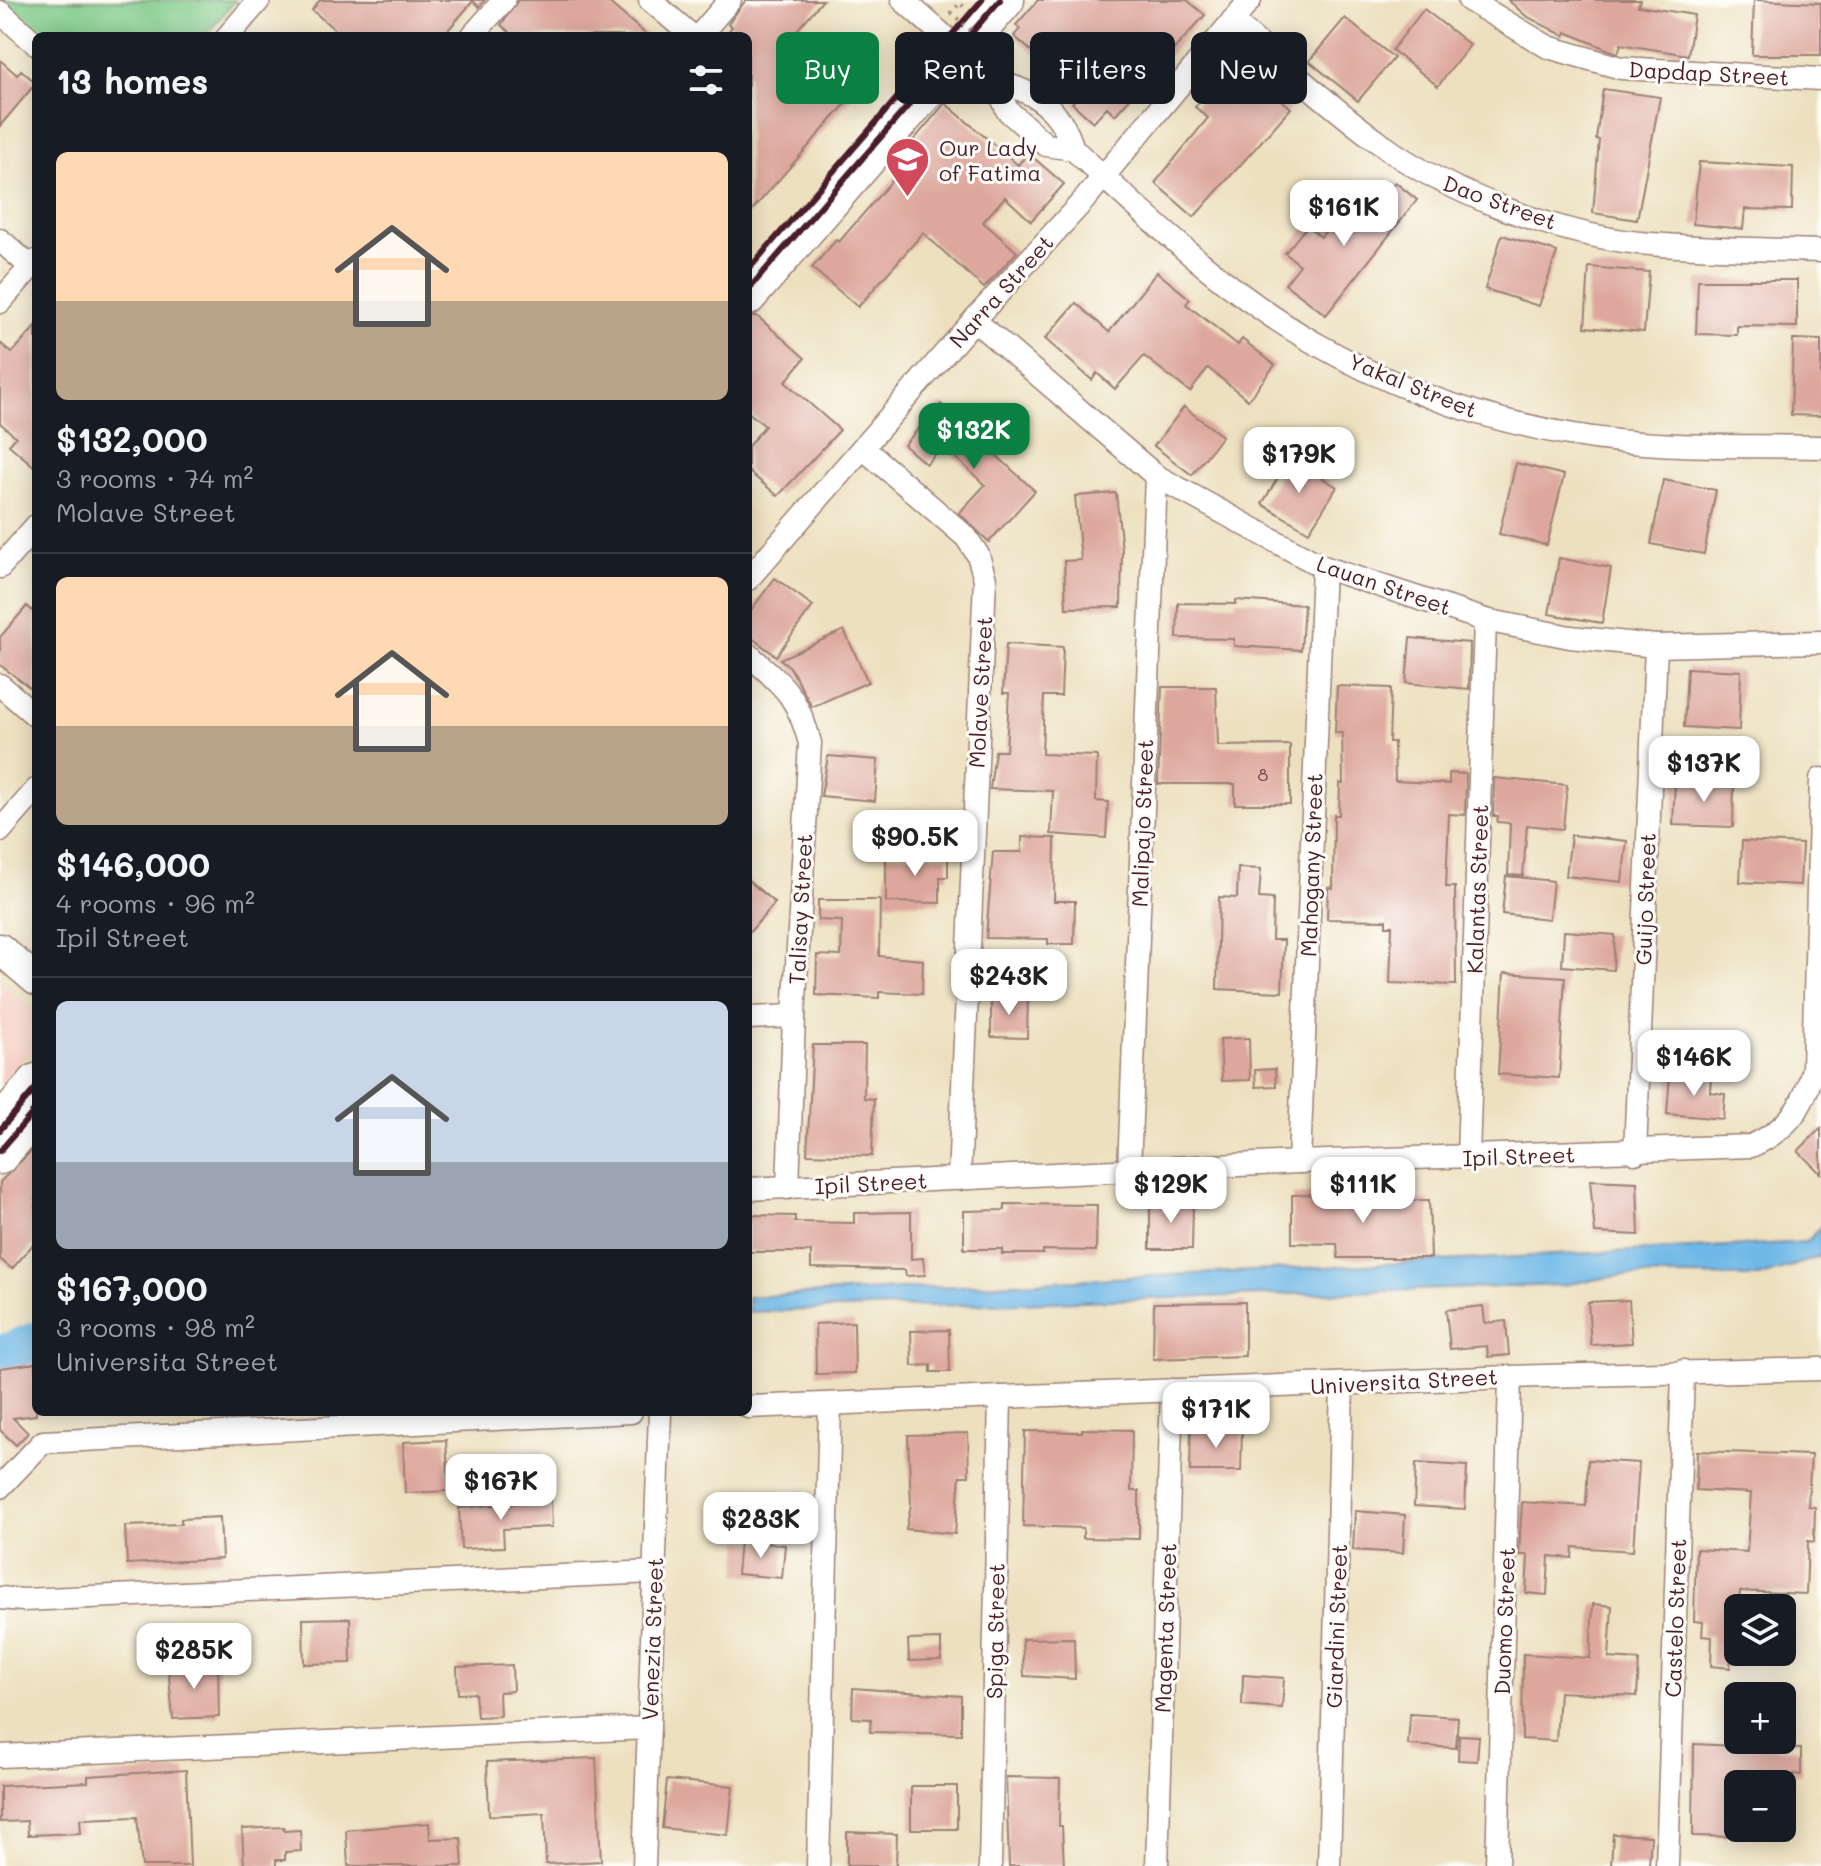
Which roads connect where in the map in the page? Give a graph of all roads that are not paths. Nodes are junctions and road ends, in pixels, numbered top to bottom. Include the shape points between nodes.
1 (259, 0) edge
2 (504, 0) edge
3 (650, 0) edge
4 (730, 0) edge
5 (903, 0) edge
6 (1007, 0) edge
7 (1250, 0) edge
8 (1469, 0) edge
9 (0, 12) edge
10 (1232, 21) junction
11 (964, 25) edge
12 (231, 32) edge
13 (476, 32) edge
14 (687, 32) edge
15 (702, 32) edge
16 (32, 40) edge
17 (1821, 79) edge
18 (1104, 177) junction
19 (0, 240) edge
20 (1821, 251) edge
21 (752, 260) edge
22 (32, 263) edge
23 (32, 266) edge
24 (752, 293) edge
25 (0, 302) edge
26 (974, 320) junction
27 (1821, 447) edge
28 (863, 448) junction
29 (1156, 476) junction
30 (32, 531) edge
31 (0, 567) edge
32 (1323, 567) junction
33 (752, 574) edge
34 (1485, 620) junction
35 (1821, 642) edge
36 (1656, 646) junction
37 (752, 658) edge
38 (0, 685) edge
39 (32, 713) edge
40 (1821, 779) edge
41 (32, 795) edge
42 (0, 831) edge
43 (0, 949) edge
44 (32, 977) edge
45 (794, 1016) junction
46 (752, 1018) edge
47 (32, 1086) edge
48 (32, 1121) edge
49 (0, 1122) edge
50 (1635, 1153) junction
51 (0, 1157) edge
52 (1468, 1158) junction
53 (1299, 1162) junction
54 (1129, 1170) junction
55 (959, 1179) junction
56 (788, 1188) junction
57 (752, 1189) edge
58 (1821, 1369) edge
59 (1683, 1371) junction
60 (1510, 1377) junction
61 (1342, 1385) junction
62 (1172, 1390) junction
63 (1000, 1397) junction
64 (830, 1404) junction
65 (752, 1407) edge
66 (553, 1416) edge
67 (660, 1416) edge
68 (0, 1487) edge
69 (654, 1572) junction
70 (0, 1598) edge
71 (649, 1728) junction
72 (0, 1756) edge
73 (644, 1866) edge
74 (818, 1866) edge
75 (990, 1866) edge
76 (1157, 1866) edge
77 (1329, 1866) edge
78 (1497, 1866) edge
79 (1667, 1866) edge

1 - 12 street
2 - 13 street
3 - 14 street
4 - 15 street
5 - 11 street, Yakal Street
6 - 11 main road
7 - 10 street, Narra Street
8 - 17 street, Dapdap Street via 1548,47 1621,68
9 - 16 street
10 - 18 street, Narra Street
10 - 20 street, Dao Street via 1382,145 1475,197 1550,223 1636,242
11 - 18 street, Yakal Street via 1007,110 1046,145 1073,149
11 - 21 main road
11 - 24 main road
18 - 26 street, Narra Street
18 - 27 street, Yakal Street via 1257,305 1311,341 1410,389 1524,426 1576,436
19 - 22 street
23 - 25 street
26 - 28 street, Narra Street
26 - 29 street, Lauan Street
28 - 33 street, Narra Street
28 - 55 street, Molave Street via 966,537 985,579
29 - 32 street, Lauan Street
29 - 54 street, Malipajo Street
30 - 31 street
32 - 34 street, Lauan Street
32 - 53 street, Mahogany Street
34 - 36 street, Lauan Street via 1570,637
34 - 52 street, Kalantas Street
35 - 36 street, Lauan Street
36 - 50 street, Guijo Street
37 - 45 street, Talisay Street via 801,709 810,743
38 - 39 street
40 - 50 street, Ipil Street via 1808,1092 1777,1135 1751,1146
41 - 42 street
43 - 44 street
45 - 46 street
45 - 56 street, Talisay Street
47 - 49 main road
48 - 51 main road
50 - 52 street, Ipil Street
52 - 53 street, Ipil Street
53 - 54 street, Ipil Street
54 - 55 street, Ipil Street
55 - 56 street, Ipil Street
56 - 57 street, Ipil Street
58 - 59 street, Universita Street
59 - 60 street, Universita Street
59 - 79 street, Castelo Street
60 - 61 street, Universita Street
60 - 78 street, Duomo Street
61 - 62 street, Universita Street
61 - 77 street, Giardini Street
62 - 63 street, Universita Street
62 - 76 street, Magenta Street
63 - 64 street, Universita Street
63 - 75 street, Spiga Street
64 - 65 street, Universita Street
64 - 74 street
66 - 68 street via 43,1442
67 - 69 street, Venezia Street
69 - 70 street
69 - 71 street, Venezia Street
71 - 72 street
71 - 73 street, Venezia Street

